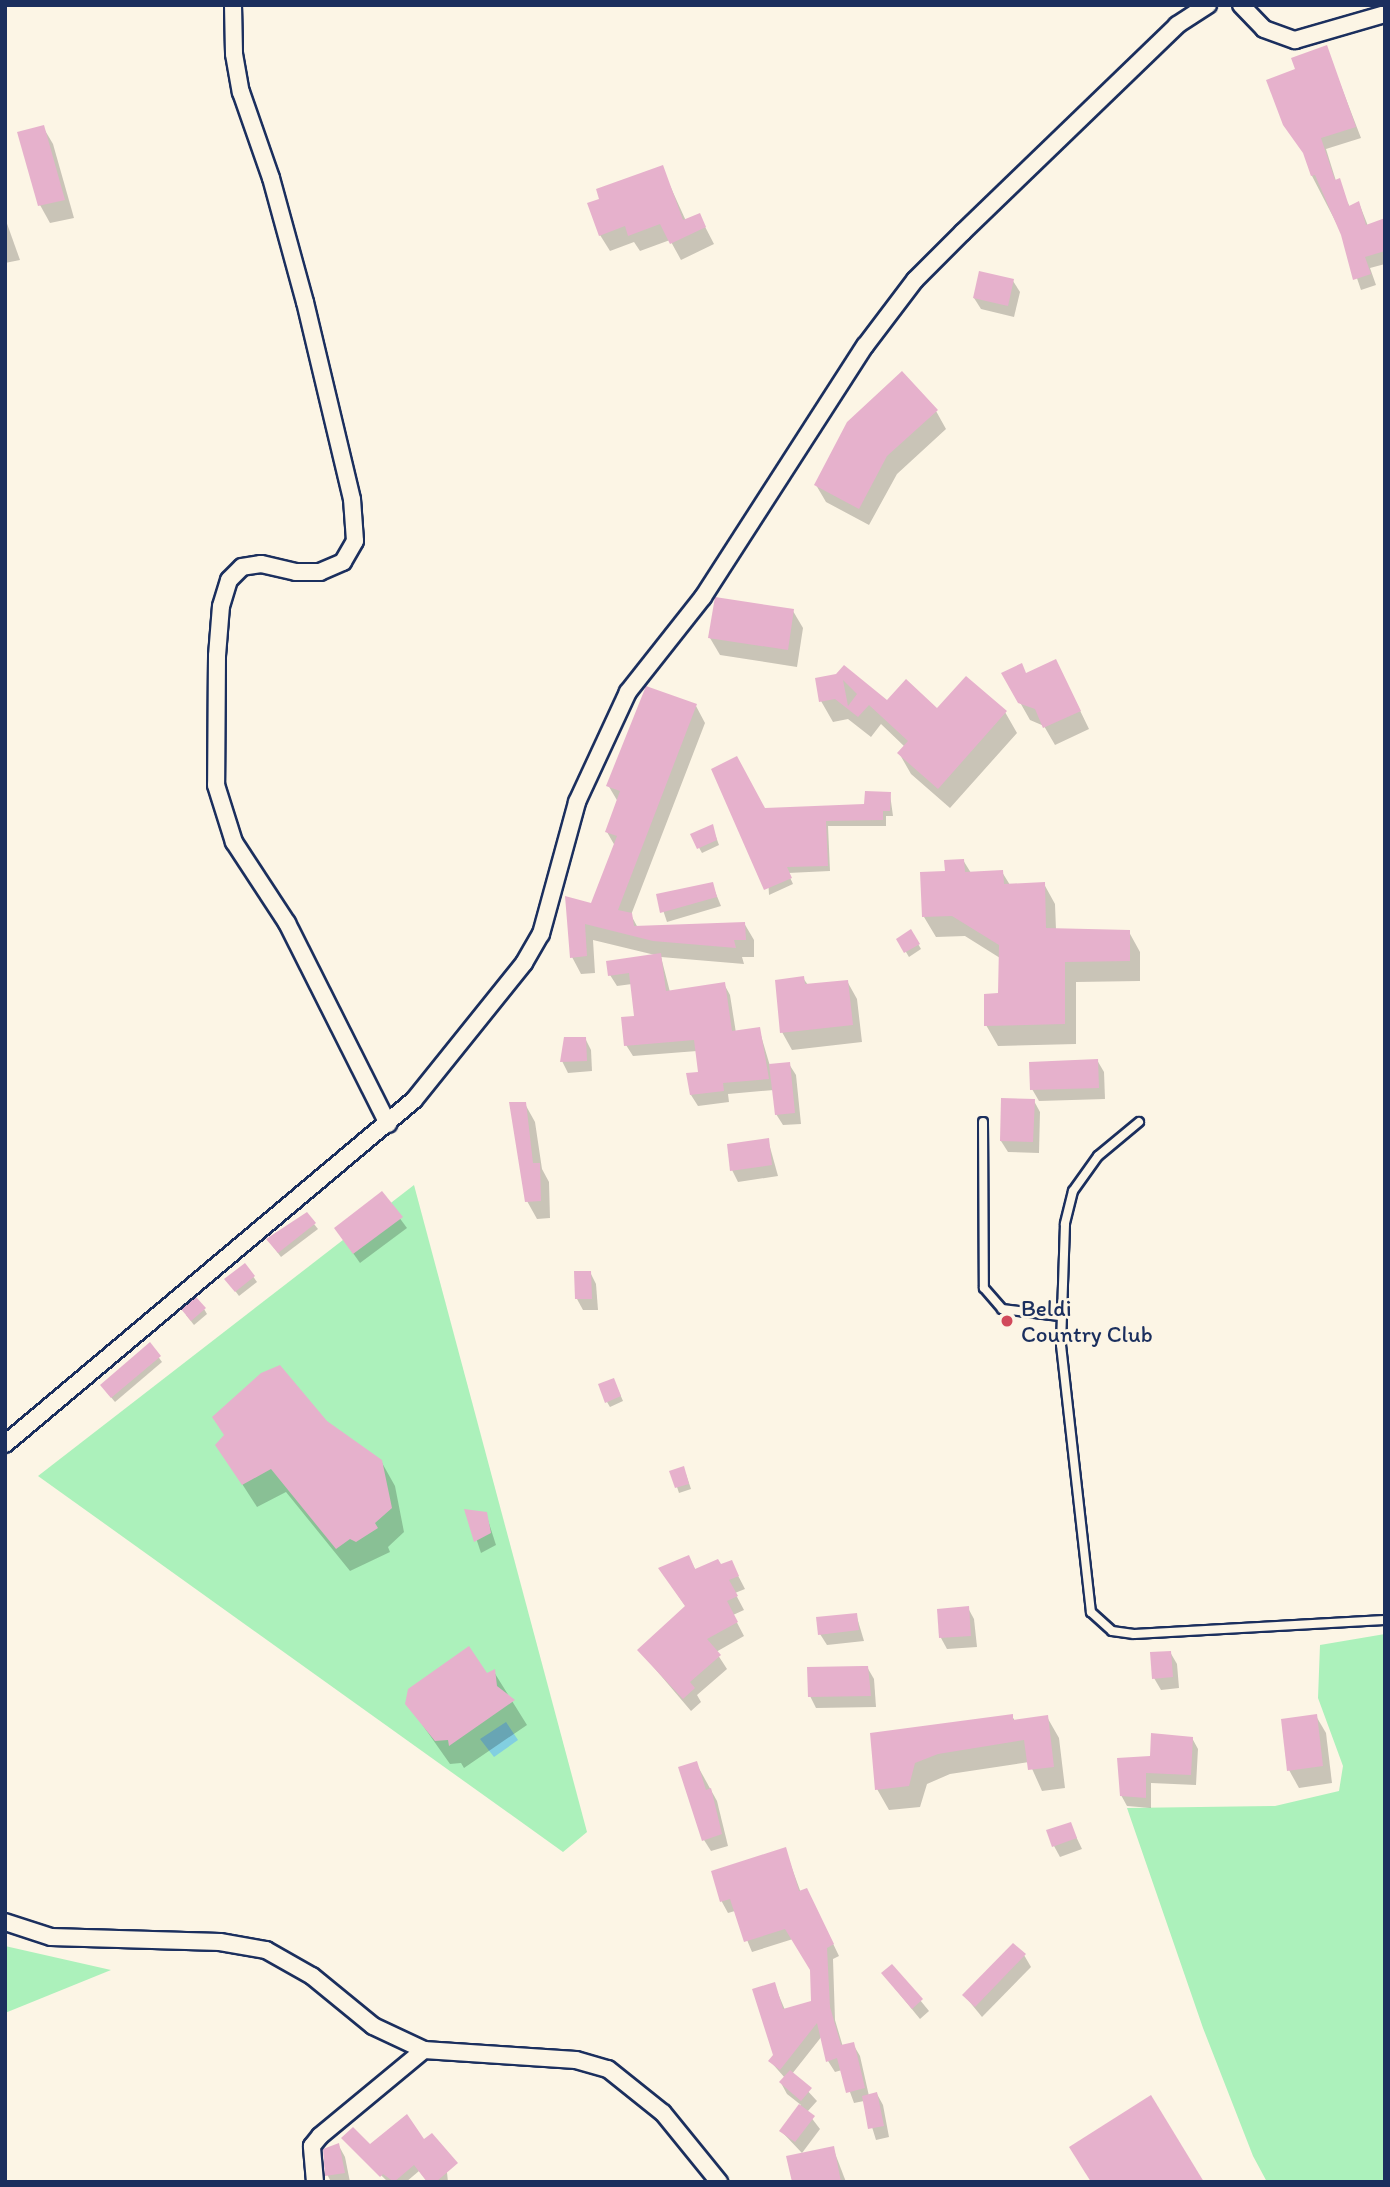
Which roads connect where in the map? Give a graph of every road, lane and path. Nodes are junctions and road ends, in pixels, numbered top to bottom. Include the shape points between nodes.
1 (233, 5) edge
2 (1208, 5) edge
3 (1241, 5) edge
4 (1385, 14) edge
5 (983, 1122) dead end
6 (1139, 1122) dead end
7 (388, 1124) junction
8 (1060, 1316) junction
9 (5, 1444) edge
10 (1385, 1620) edge
11 (5, 1922) edge
12 (424, 2050) junction
13 (315, 2182) edge
14 (719, 2182) edge

1 - 7 street via 241,92 302,289 352,499 355,541 343,562 320,572 261,564 242,567 229,580 221,606 217,656 216,785 234,842 287,923
2 - 7 street via 1177,25 963,232 915,280 865,346 703,597 628,692 577,802 541,934 524,962 414,1100
3 - 4 street via 1264,29 1295,40
5 - 8 lane via 984,1288 1002,1309
6 - 8 lane via 1098,1156 1073,1191 1065,1224
7 - 9 street
8 - 10 lane via 1080,1533 1091,1612 1101,1624 1134,1634
11 - 12 street via 51,1937 220,1942 266,1950 312,1976 373,2026
12 - 13 street via 320,2136 312,2146
12 - 14 street via 576,2060 608,2069 663,2113

